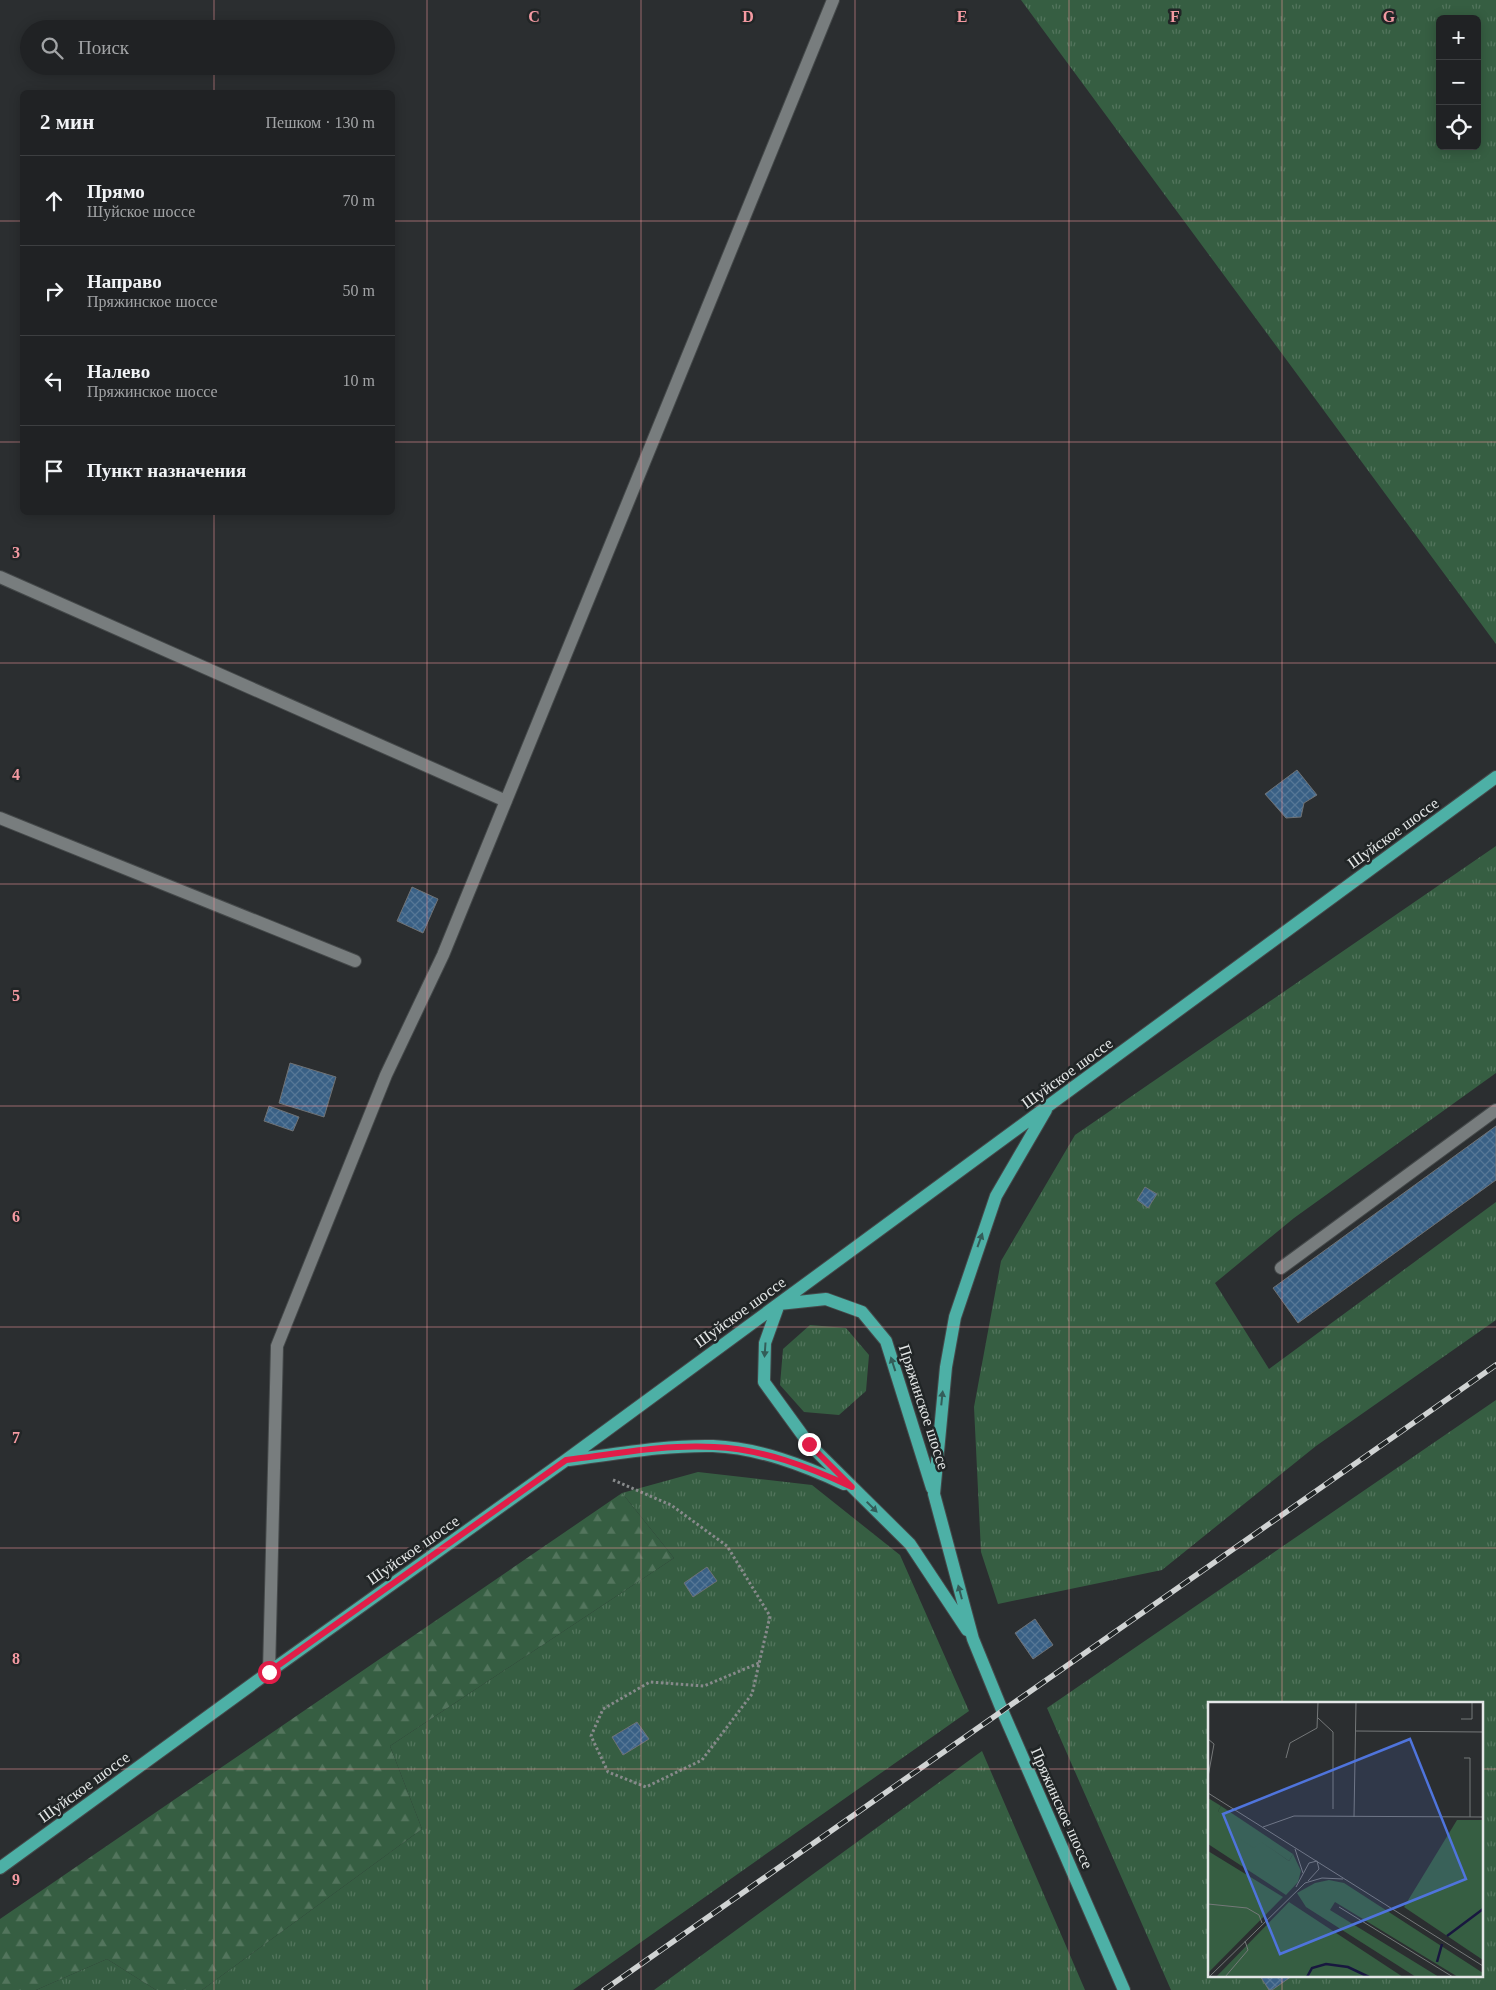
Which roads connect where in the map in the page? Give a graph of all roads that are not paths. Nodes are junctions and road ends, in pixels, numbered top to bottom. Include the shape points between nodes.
1 (833, 0) edge
2 (0, 577) edge
3 (1496, 777) edge
4 (506, 800) junction
5 (0, 818) edge
6 (355, 961) dead end
7 (1048, 1106) junction
8 (1496, 1110) edge
9 (1280, 1268) dead end
10 (779, 1304) junction
11 (566, 1460) junction
12 (852, 1487) junction
13 (934, 1494) junction
14 (973, 1639) junction
15 (269, 1672) junction
16 (0, 1868) edge
17 (1124, 1990) edge

1 - 4 lane
2 - 4 lane
3 - 7 main road, Шуйское шоссе
4 - 15 lane via 443,955 386,1075 277,1346
5 - 6 lane
7 - 10 main road, Шуйское шоссе
13 -> 7 main road, Пряжинское шоссе via 946,1367 960,1300 996,1196
8 - 9 lane
10 - 11 main road, Шуйское шоссе
10 -> 12 main road, Пряжинское шоссе via 765,1343 764,1382 809,1444
13 -> 10 main road, Пряжинское шоссе via 886,1341 862,1312 826,1299
11 - 12 main road, Пряжинское шоссе via 713,1446 804,1465
11 - 15 main road, Шуйское шоссе
12 -> 14 main road, Пряжинское шоссе via 910,1544
14 -> 13 main road, Пряжинское шоссе
14 - 17 main road, Пряжинское шоссе
15 - 16 main road, Шуйское шоссе

